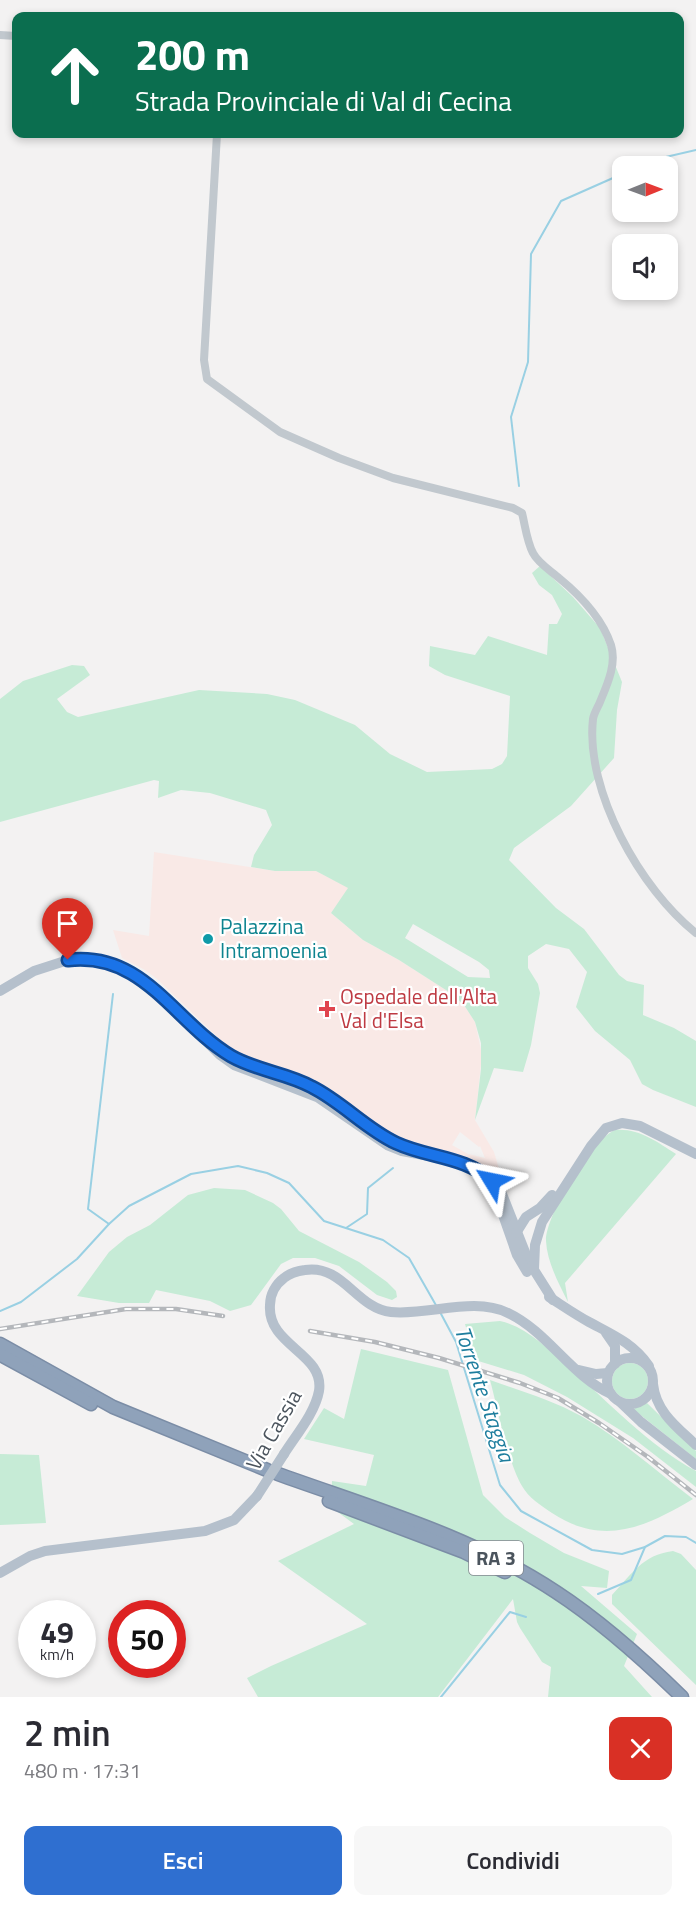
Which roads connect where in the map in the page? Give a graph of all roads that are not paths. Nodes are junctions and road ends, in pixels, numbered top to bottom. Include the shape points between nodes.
1 (217, 138) edge
2 (696, 933) edge
3 (0, 991) edge
4 (197, 1030) junction
5 (606, 1128) junction
6 (418, 1152) junction
7 (696, 1154) edge
8 (454, 1161) junction
9 (510, 1211) junction
10 (529, 1214) junction
11 (517, 1232) junction
12 (530, 1270) junction
13 (601, 1329) junction
14 (2, 1350) edge
15 (649, 1366) junction
16 (612, 1368) junction
17 (577, 1369) junction
18 (653, 1384) junction
19 (615, 1398) junction
20 (696, 1445) edge
21 (696, 1465) edge
22 (271, 1475) junction
23 (0, 1574) edge
24 (671, 1697) edge
25 (682, 1697) edge

1 - 2 street via 204,360 207,379 280,432 330,454 393,478 522,513 533,553 582,597 612,648 613,663 593,717 595,769 611,815 632,859 678,919
3 - 4 main road via 57,962 95,959 136,975
4 - 6 main road via 241,1061 311,1086 382,1135
4 - 6 main road via 234,1065 310,1093 383,1144
5 - 7 main road via 635,1125
5 - 10 main road via 591,1138 547,1201
5 - 12 main road via 541,1224
6 - 8 main road
8 - 9 main road via 470,1165 489,1178
8 - 12 main road via 493,1191
9 - 10 main road
9 - 11 main road
10 - 11 main road
11 - 12 main road
12 - 13 main road via 553,1300
13 - 15 main road via 622,1338
13 - 16 main road via 615,1346
14 - 22 highway, RA 3 via 109,1413
15 - 16 main road via 628,1358
15 - 18 main road
16 - 17 main road via 592,1373
16 - 19 main road via 608,1387
17 - 19 main road, Via Cassia
17 - 23 main road, Via Cassia, bridge via 534,1330 498,1308 387,1311 370,1304 337,1276 323,1270 299,1270 289,1274 272,1293 270,1316 284,1341 315,1368 319,1390 284,1454 257,1496 237,1518 223,1526 187,1534 42,1552
18 - 19 main road via 641,1401 627,1404
18 - 20 main road via 659,1407
19 - 21 main road, Via Cassia
22 - 24 highway, RA 3 via 512,1575 595,1629
22 - 25 highway, RA 3 via 446,1535 513,1567 600,1624

